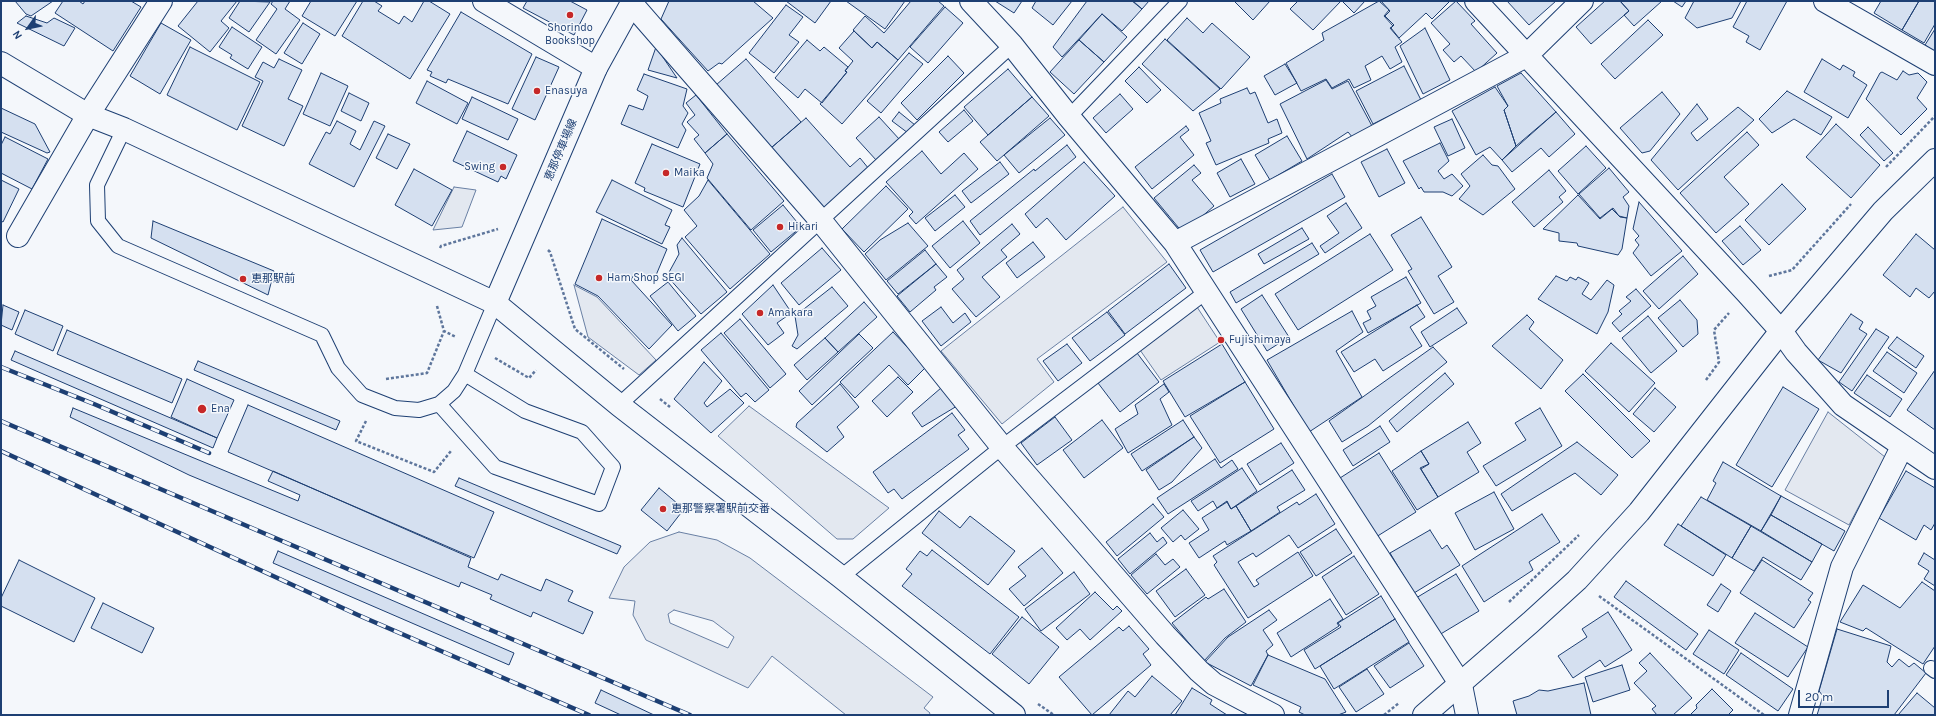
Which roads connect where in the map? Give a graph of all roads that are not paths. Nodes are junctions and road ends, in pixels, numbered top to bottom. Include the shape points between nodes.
1 (161, 1) edge
2 (484, 1) edge
3 (971, 1) edge
4 (1180, 1) edge
5 (1476, 1) edge
6 (1582, 1) edge
7 (1825, 1) edge
8 (633, 2) edge
9 (1012, 45) junction
10 (1526, 56) junction
11 (1, 63) edge
12 (1935, 64) edge
13 (596, 68) junction
14 (88, 115) junction
15 (1069, 116) junction
16 (124, 129) junction
17 (1935, 160) edge
18 (821, 221) junction
19 (18, 236) dead end
20 (1175, 243) junction
21 (1206, 292) junction
22 (495, 303) junction
23 (1781, 331) junction
24 (465, 374) junction
25 (439, 404) junction
26 (619, 405) junction
27 (1902, 447) junction
28 (1002, 448) junction
29 (1935, 468) edge
30 (841, 577) junction
31 (1461, 685) junction
32 (1014, 715) edge
33 (1273, 715) edge
34 (1424, 715) edge
35 (1467, 715) edge
36 (1800, 715) edge

1 - 14 street
2 - 13 street
3 - 9 street
4 - 15 lane
5 - 10 street
6 - 10 street
7 - 12 street
8 - 13 street, 恵那停車場線
8 - 18 street
9 - 15 street
9 - 18 lane
10 - 20 street
10 - 23 street
11 - 14 street
13 - 22 street, 恵那停車場線
14 - 16 street
14 - 19 street
15 - 20 street
16 - 22 street
16 - 25 lane via 97,185 98,221 118,246 322,335 338,368 362,395 395,408 419,410
17 - 23 street via 1883,211
18 - 26 lane
18 - 28 street
20 - 21 street
21 - 28 lane
21 - 31 street
22 - 24 lane
22 - 26 street
23 - 27 street via 1842,405
23 - 31 street via 1639,512 1587,568
24 - 25 lane via 454,392
24 - 25 lane via 525,411 582,432 613,467 599,504 495,467
26 - 30 street
27 - 29 street
27 - 36 street via 1842,567
28 - 30 lane
28 - 33 street via 1199,671 1214,684
30 - 32 street
31 - 34 street
31 - 35 street

